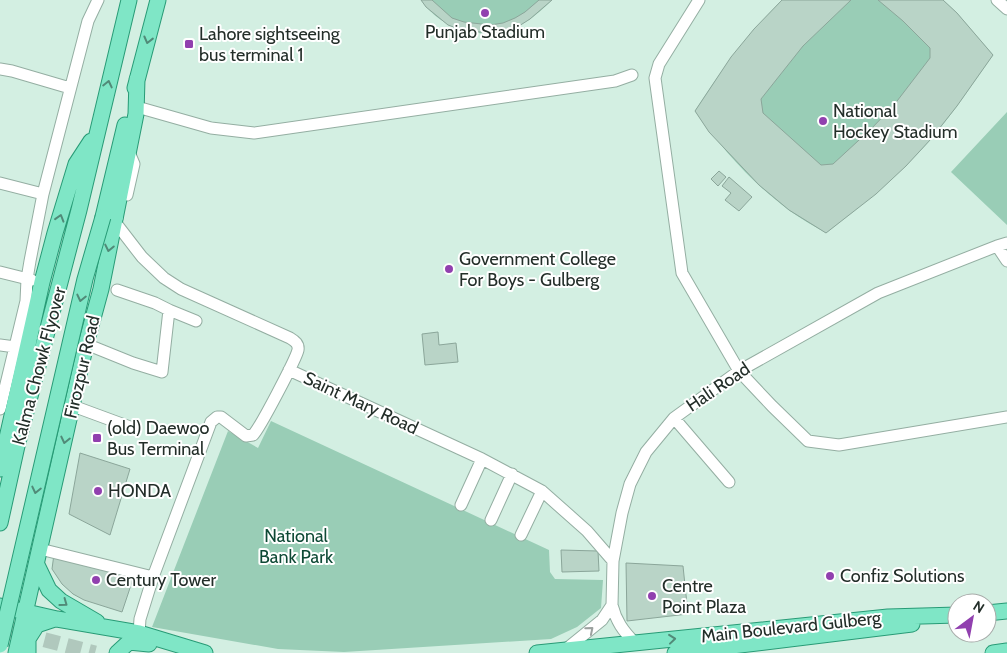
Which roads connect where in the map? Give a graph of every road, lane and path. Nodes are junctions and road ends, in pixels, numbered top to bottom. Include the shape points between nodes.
1 (98, 0) edge
2 (129, 0) edge
3 (158, 0) edge
4 (700, 0) edge
5 (997, 0) edge
6 (1007, 9) edge
7 (0, 69) edge
8 (632, 75) dead end
9 (138, 79) junction
10 (70, 88) junction
11 (136, 107) junction
12 (97, 132) junction
13 (0, 183) edge
14 (43, 194) junction
15 (109, 220) junction
16 (1002, 244) edge
17 (1007, 261) edge
18 (0, 272) edge
19 (27, 279) junction
20 (42, 282) junction
21 (117, 290) dead end
22 (169, 310) junction
23 (196, 320) dead end
24 (86, 344) junction
25 (0, 345) edge
26 (15, 347) junction
27 (289, 370) junction
28 (739, 371) junction
29 (72, 406) junction
30 (0, 408) edge
31 (1007, 417) edge
32 (674, 418) junction
33 (130, 427) dead end
34 (482, 459) junction
35 (0, 469) edge
36 (512, 474) junction
37 (729, 482) dead end
38 (542, 491) junction
39 (461, 505) dead end
40 (491, 520) dead end
41 (0, 523) edge
42 (521, 535) dead end
43 (40, 549) junction
44 (612, 561) junction
45 (37, 565) junction
46 (153, 577) junction
47 (612, 605) junction
48 (0, 606) edge
49 (27, 612) junction
50 (947, 616) edge
51 (947, 618) edge
52 (57, 619) junction
53 (0, 622) edge
54 (106, 628) junction
55 (0, 633) edge
56 (139, 633) junction
57 (635, 643) junction
58 (0, 645) edge
59 (177, 646) junction
60 (564, 651) junction
61 (1007, 651) edge
62 (20, 653) edge
63 (117, 653) edge
64 (205, 653) edge
65 (537, 653) edge
66 (675, 653) edge
67 (993, 653) edge

1 - 10 street via 88,21
12 -> 2 main road
3 -> 9 main road, Firozpur Road
4 - 28 street via 659,64 655,78 682,273
5 - 6 street
7 - 10 street
8 - 11 street via 614,81 254,133 211,128
9 - 11 main road, Firozpur Road
9 - 15 main road, Firozpur Road via 120,144
10 - 14 street
11 - 15 main road, Firozpur Road via 129,152
20 -> 12 main road via 76,164
12 - 41 main road, Kalma Chowk Flyover
13 - 14 street
14 - 19 street
15 -> 24 main road, Firozpur Road via 101,289
15 - 27 street, Saint Mary Road via 142,257 173,283 296,341 298,351
15 -> 58 main road, Kalma Chowk Flyover, bridge via 85,279
16 - 17 street
16 - 28 street, Hali Road via 878,293
18 - 19 street
19 - 20 street
19 - 26 street via 26,301
20 - 35 main road
21 - 22 street
22 - 23 street
22 - 24 street via 162,372
24 - 29 main road, Firozpur Road
25 - 26 street
26 - 30 street
27 - 34 street, Saint Mary Road
27 - 46 street via 253,435 246,436 221,417 211,422
28 - 31 street via 808,441 839,444
28 - 32 street, Hali Road
29 - 33 street
29 -> 43 main road, Firozpur Road
32 - 37 street
32 - 44 street, Hali Road via 646,452 630,484
34 - 36 street, Saint Mary Road
34 - 39 street
36 - 38 street, Saint Mary Road
36 - 40 street
38 - 42 street
38 - 44 street, Saint Mary Road via 587,531
43 - 45 main road, Firozpur Road
43 - 46 street
44 - 47 street, Hali Road
45 - 49 main road, Firozpur Road
45 -> 54 main road via 49,590 60,601
46 - 56 street
47 - 57 street via 615,619
60 -> 47 street via 602,620
48 - 49 main road
49 - 52 main road
49 - 53 main road
49 - 62 main road, Firozpur Road
57 -> 50 main road, Main Boulevard Gulberg via 888,617
51 - 66 main road via 885,629
52 - 54 main road
52 - 62 main road via 37,625
54 - 56 main road
55 - 62 main road
56 - 59 main road
57 - 60 main road, Main Boulevard Gulberg
59 - 63 main road via 129,642
59 - 64 main road
60 - 65 main road, Main Boulevard Gulberg
61 - 67 main road

